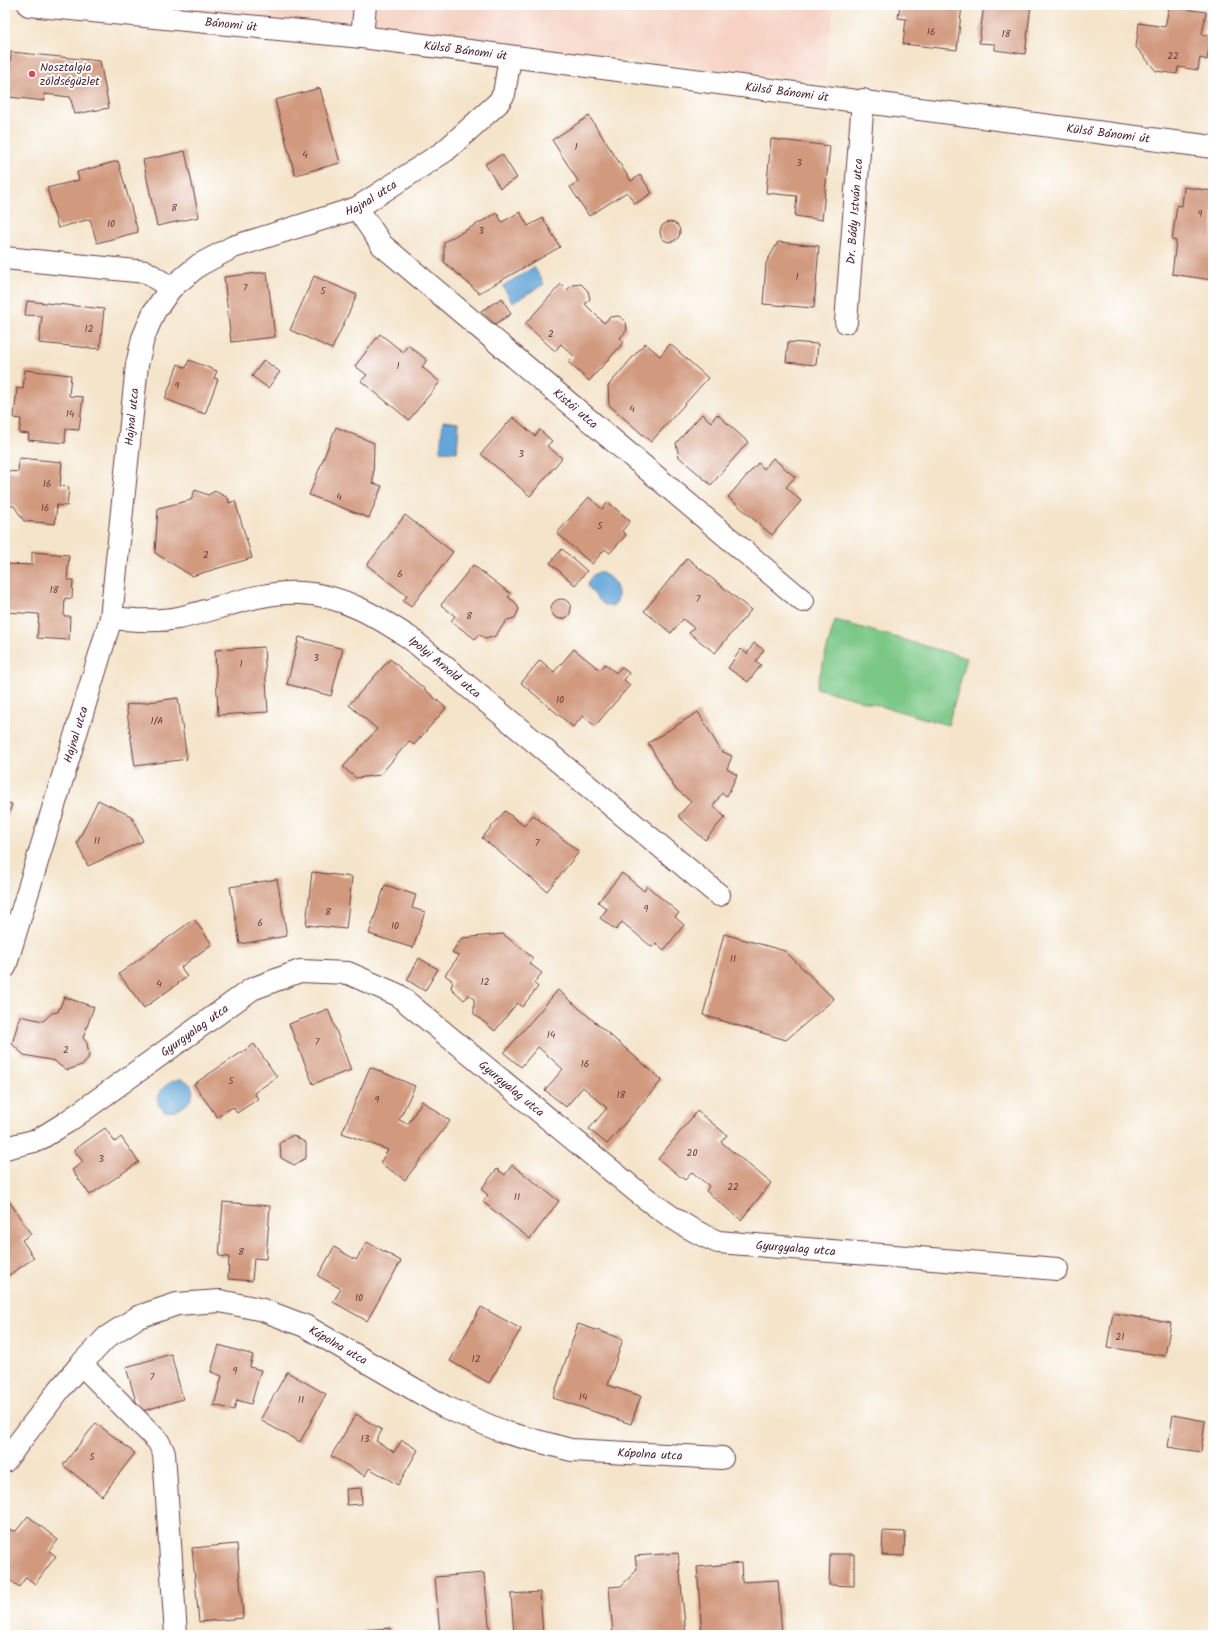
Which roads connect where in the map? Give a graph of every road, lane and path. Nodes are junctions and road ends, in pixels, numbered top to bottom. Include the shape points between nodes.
1 (29, 5) edge
2 (366, 5) edge
3 (362, 36) junction
4 (510, 57) junction
5 (863, 100) junction
6 (1213, 147) edge
7 (357, 208) junction
8 (5, 258) edge
9 (171, 288) junction
10 (846, 322) dead end
11 (803, 601) dead end
12 (111, 618) junction
13 (719, 895) dead end
14 (5, 967) edge
15 (5, 1148) edge
16 (1057, 1269) dead end
17 (80, 1364) junction
18 (722, 1458) dead end
19 (5, 1461) edge
20 (176, 1635) edge

1 - 3 street, Bánomi út
2 - 3 street
3 - 4 street, Külső Bánomi út
4 - 5 street, Külső Bánomi út
4 - 7 street, Hajnal utca via 504,94 498,103 445,151
5 - 6 street, Külső Bánomi út
5 - 10 street, Dr. Bády István utca
7 - 9 street, Hajnal utca via 233,247 199,265
7 - 11 street, Kistói utca via 382,245
8 - 9 street via 146,272
9 - 12 street, Hajnal utca via 154,312 143,338 137,365
12 - 13 street, Ipolyi Arnold utca via 151,621 177,618 268,595 302,593 339,600 376,616 410,638
12 - 14 street, Hajnal utca
15 - 16 street, Gyurgyalag utca via 38,1140 67,1122 252,989 300,971 348,973 398,995 635,1190 672,1219 696,1233 718,1242
17 - 18 street, Kápolna utca via 107,1337 138,1318 177,1304 220,1301 263,1310 305,1326 445,1407 504,1432 572,1450
17 - 19 street, Kápolna utca
17 - 20 street via 158,1441 164,1453

